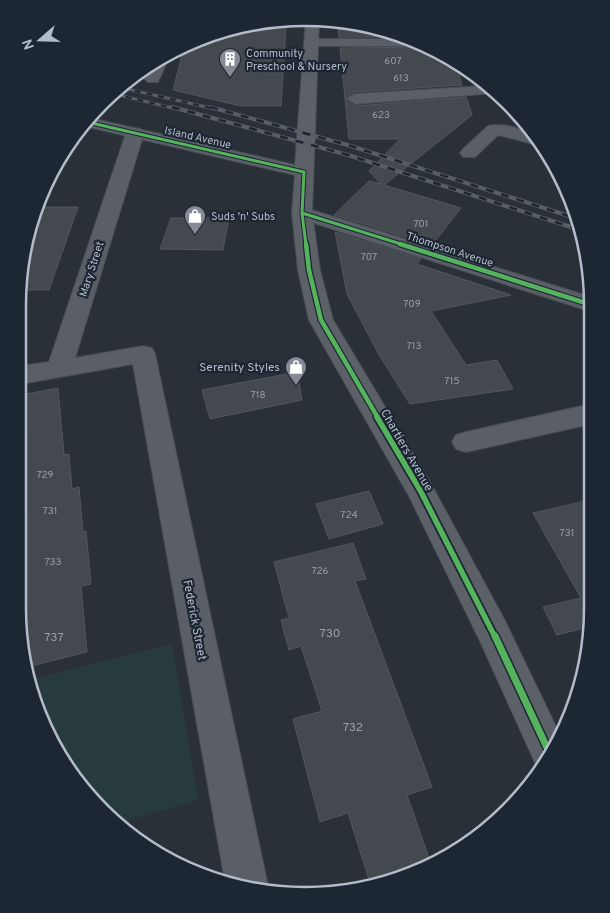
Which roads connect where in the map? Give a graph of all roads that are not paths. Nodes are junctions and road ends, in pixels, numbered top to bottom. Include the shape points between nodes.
1 (312, 26) edge
2 (312, 43) junction
3 (401, 43) edge
4 (156, 70) edge
5 (153, 79) dead end
6 (483, 91) edge
7 (355, 99) dead end
8 (93, 123) edge
9 (135, 133) junction
10 (528, 138) edge
11 (469, 152) dead end
12 (304, 172) junction
13 (302, 213) junction
14 (584, 301) edge
15 (59, 368) junction
16 (26, 374) edge
17 (584, 416) edge
18 (466, 442) dead end
19 (546, 746) edge
20 (246, 880) edge

1 - 2 main road, Chartiers Avenue
2 - 3 street
2 - 12 main road, Chartiers Avenue
4 - 5 street
6 - 7 street
8 - 9 main road, Island Avenue
9 - 12 main road, Island Avenue
9 - 15 street, Mary Street
10 - 11 street via 505,130 494,130
12 - 13 main road, Chartiers Avenue
13 - 14 street, Thompson Avenue
13 - 19 main road, Chartiers Avenue via 309,270 321,320 424,499 492,630
15 - 16 street
15 - 20 street, Federick Street via 143,354
17 - 18 street

